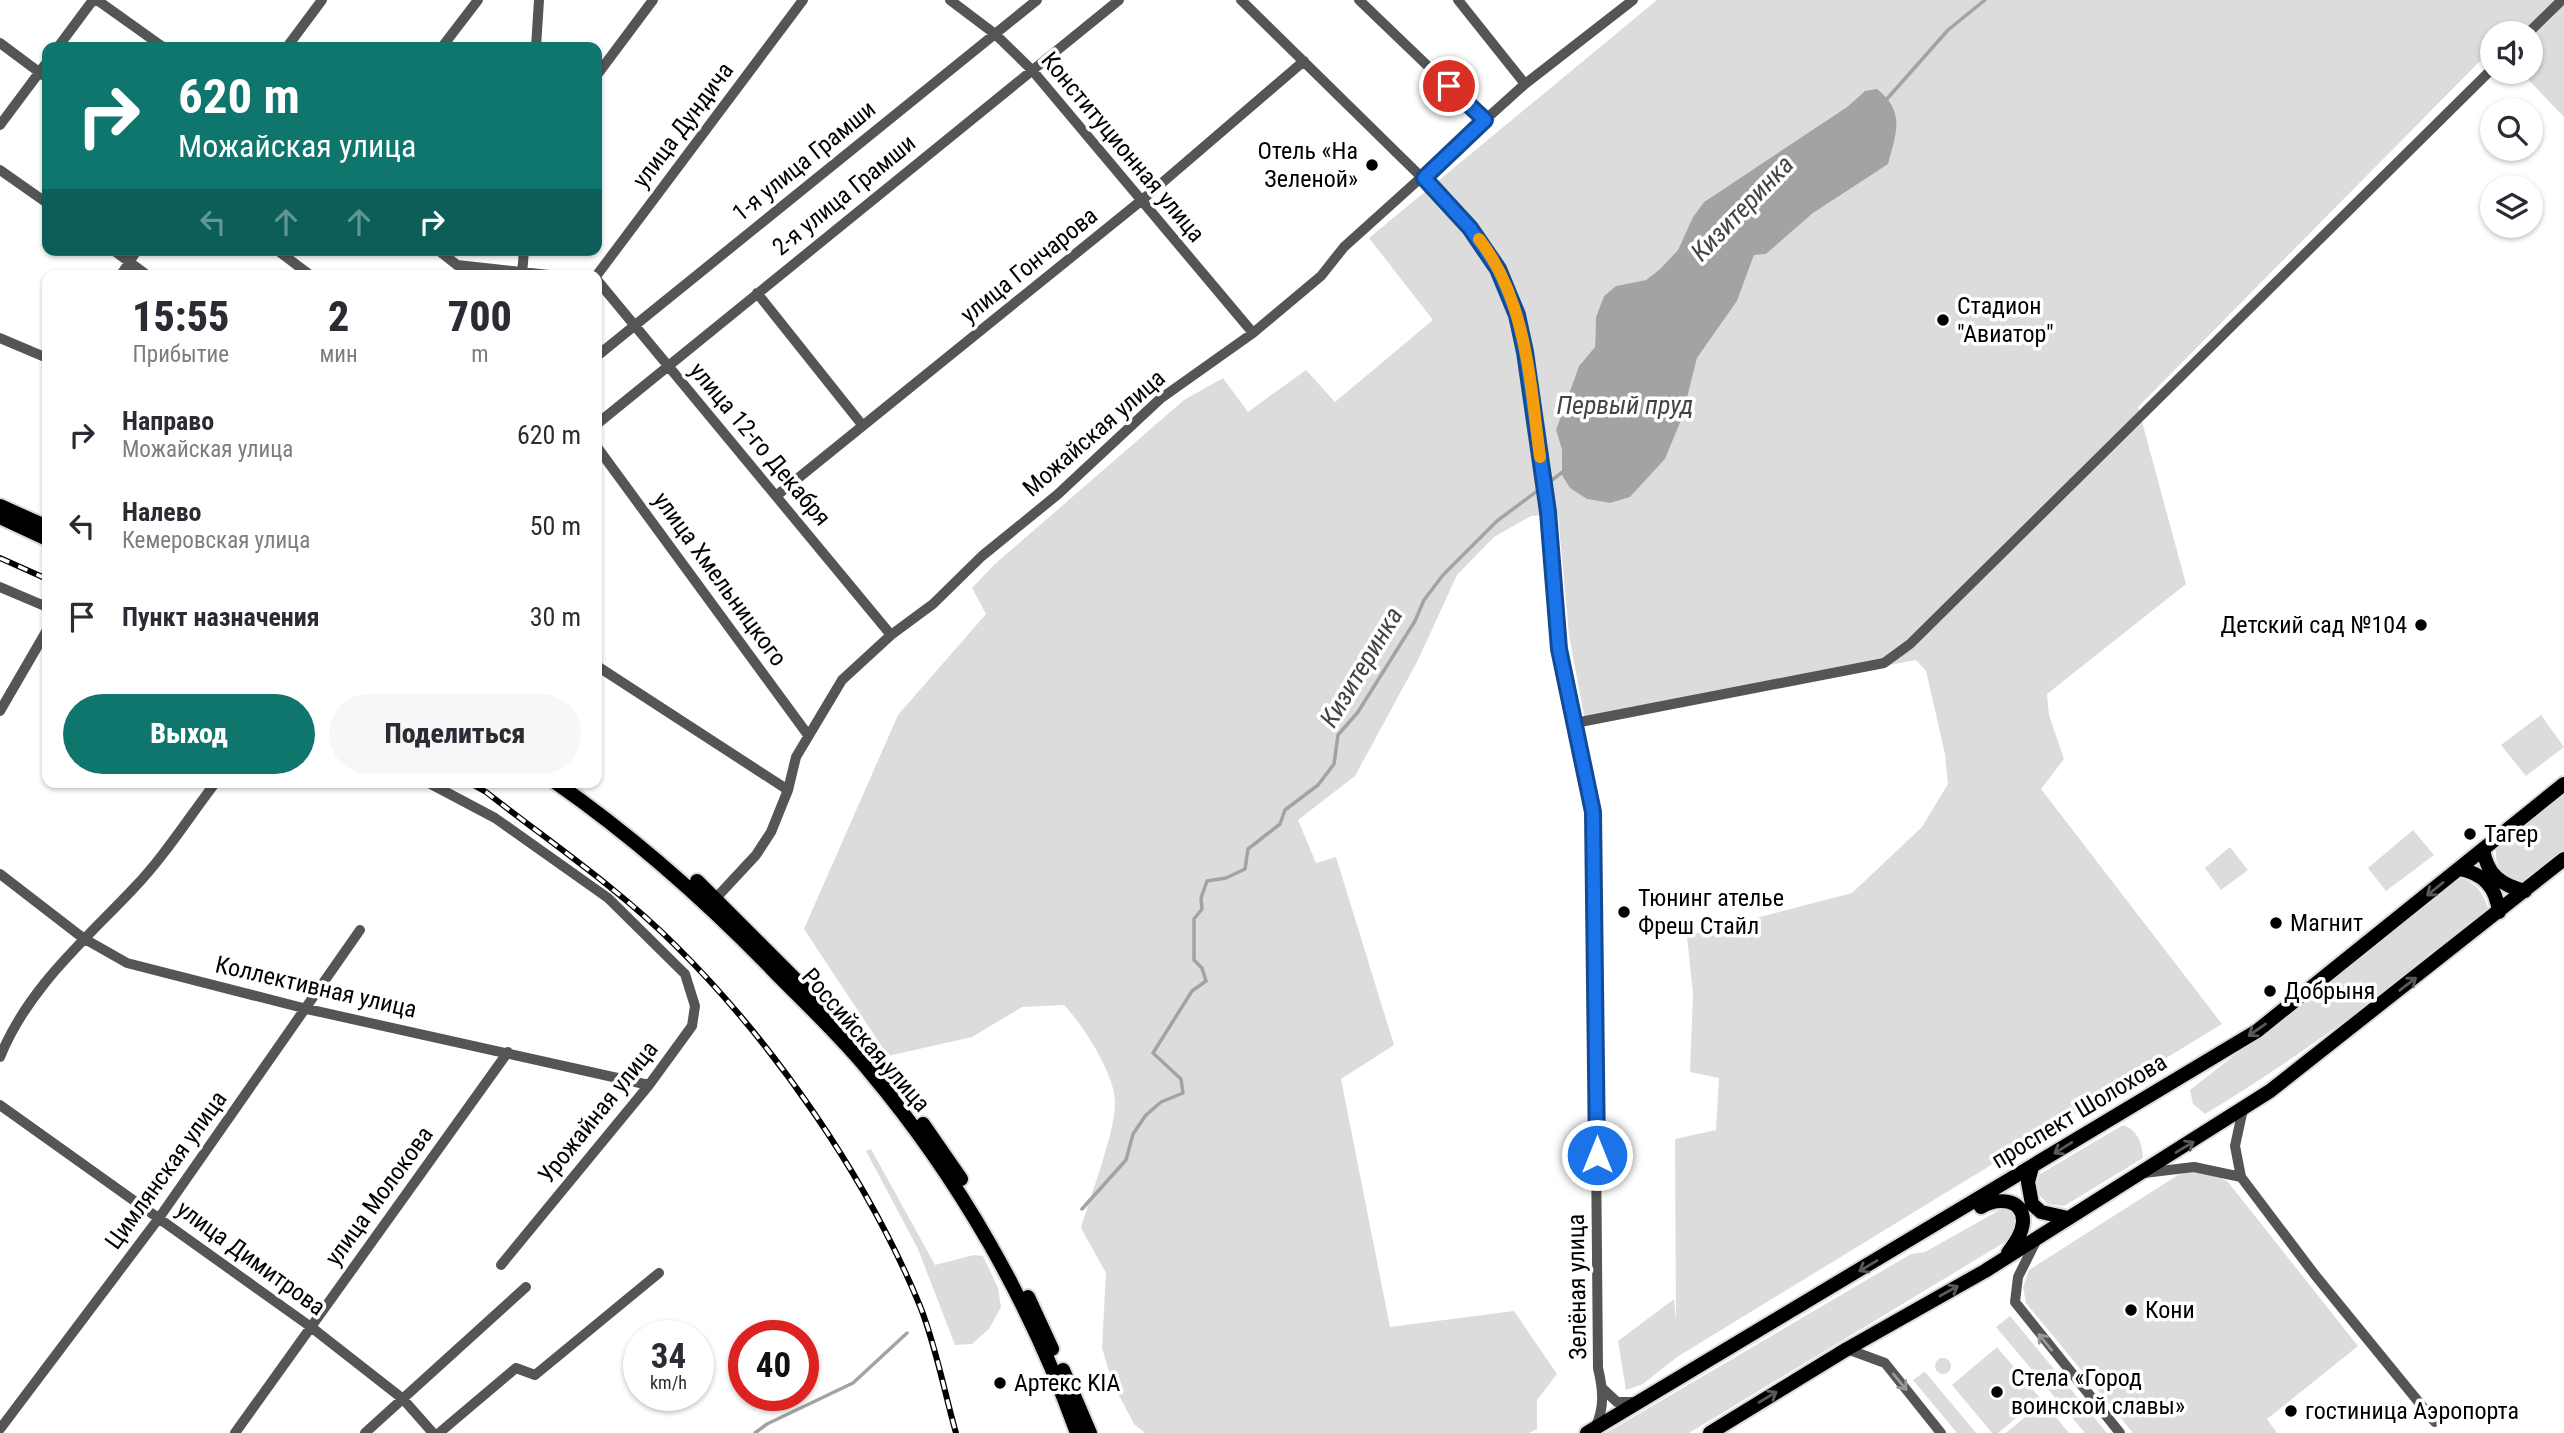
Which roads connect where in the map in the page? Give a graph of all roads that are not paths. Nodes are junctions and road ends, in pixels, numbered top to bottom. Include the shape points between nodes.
1 (95, 0) edge
2 (322, 0) edge
3 (478, 0) edge
4 (539, 0) edge
5 (653, 0) edge
6 (803, 0) edge
7 (950, 0) edge
8 (1037, 0) edge
9 (1118, 0) edge
10 (1241, 0) edge
11 (1359, 0) edge
12 (1458, 0) edge
13 (2562, 0) edge
14 (1625, 2) edge
15 (2540, 21) edge
16 (995, 34) junction
17 (62, 42) edge
18 (156, 42) edge
19 (291, 42) edge
20 (446, 42) edge
21 (536, 42) edge
22 (0, 43) edge
23 (1304, 61) junction
24 (602, 68) edge
25 (1032, 70) junction
26 (42, 74) edge
27 (42, 77) edge
28 (2480, 81) edge
29 (1525, 84) junction
30 (1485, 120) junction
31 (0, 125) edge
32 (0, 170) edge
33 (1422, 176) junction
34 (42, 199) edge
35 (1142, 200) junction
36 (122, 256) edge
37 (133, 256) edge
38 (285, 256) edge
39 (446, 256) edge
40 (129, 261) junction
41 (457, 265) junction
42 (124, 270) edge
43 (140, 270) edge
44 (303, 270) edge
45 (453, 270) edge
46 (493, 270) edge
47 (602, 270) edge
48 (602, 283) edge
49 (757, 293) junction
50 (635, 325) junction
51 (1253, 333) junction
52 (0, 338) edge
53 (602, 352) edge
54 (42, 356) edge
55 (668, 366) junction
56 (602, 420) edge
57 (863, 426) junction
58 (602, 454) edge
59 (776, 496) junction
60 (0, 506) edge
61 (0, 517) edge
62 (42, 525) edge
63 (42, 537) edge
64 (0, 587) edge
65 (42, 605) edge
66 (891, 635) junction
67 (42, 639) edge
68 (602, 669) edge
69 (0, 711) edge
70 (1575, 723) junction
71 (808, 735) junction
72 (2564, 784) edge
73 (211, 788) edge
74 (438, 788) edge
75 (564, 788) edge
76 (580, 788) edge
77 (788, 790) junction
78 (2483, 849) junction
79 (2564, 859) edge
80 (2460, 869) junction
81 (0, 874) edge
82 (2525, 891) junction
83 (716, 898) junction
84 (2499, 912) junction
85 (360, 930) dead end
86 (83, 938) junction
87 (307, 1009) junction
88 (508, 1052) junction
89 (0, 1057) edge
90 (649, 1085) junction
91 (0, 1105) edge
92 (2244, 1109) junction
93 (2032, 1167) junction
94 (2141, 1174) junction
95 (2241, 1177) junction
96 (159, 1218) junction
97 (2068, 1218) junction
98 (1944, 1220) junction
99 (2043, 1234) junction
100 (2005, 1256) junction
101 (501, 1265) dead end
102 (659, 1273) dead end
103 (526, 1287) dead end
104 (311, 1327) junction
105 (1847, 1349) junction
106 (1603, 1389) junction
107 (403, 1399) junction
108 (1640, 1402) junction
109 (2435, 1422) dead end
110 (0, 1429) edge
111 (1591, 1431) edge
112 (235, 1433) edge
113 (365, 1433) edge
114 (433, 1433) edge
115 (439, 1433) edge
116 (1077, 1433) edge
117 (1090, 1433) edge
118 (1710, 1433) edge
119 (1941, 1433) edge
120 (2120, 1433) edge

1 - 17 street
1 - 18 street
2 - 19 street
3 - 20 street
4 - 21 street
5 - 24 street
6 - 47 street, улица Дундича
7 - 16 street, Конституционная улица
8 - 16 street, 1-я улица Грамши
9 - 25 street, 2-я улица Грамши
10 - 23 street, Зелёная улица
11 - 30 street
12 - 29 street
13 - 15 street
14 - 29 street, Можайская улица
16 - 25 street, Конституционная улица
16 - 50 street, 1-я улица Грамши
22 - 26 street
23 - 33 street, Зелёная улица
23 - 35 street, улица Гончарова
25 - 35 street, Конституционная улица
25 - 49 street, 2-я улица Грамши
27 - 31 street
28 - 70 street via 1910,644 1884,663
29 - 30 street, Можайская улица
30 - 33 street, Можайская улица
32 - 34 street
33 - 51 street, Можайская улица via 1343,247 1321,276
33 - 70 street, Зелёная улица via 1485,247 1517,315 1548,512 1559,649
35 - 51 street, Конституционная улица
35 - 57 street, улица Гончарова
36 - 40 street
37 - 40 street
38 - 44 street
39 - 41 street
40 - 42 street
40 - 43 street
41 - 45 street
41 - 46 street
48 - 50 street, улица 12-го Декабря
49 - 55 street, 2-я улица Грамши
49 - 57 street
50 - 53 street, 1-я улица Грамши
50 - 55 street, улица 12-го Декабря
51 - 66 street, Можайская улица via 1160,399 933,604
52 - 54 street
55 - 56 street, 2-я улица Грамши
55 - 59 street, улица 12-го Декабря
57 - 59 street, улица Гончарова
58 - 71 street, улица Хмельницкого
59 - 66 street, улица 12-го Декабря
60 - 62 main road
61 - 63 main road
64 - 65 street
66 - 71 street, Можайская улица via 833,691
67 - 69 street
68 - 77 street
70 - 106 street, Зелёная улица via 1593,812 1598,1368
71 - 77 street, Можайская улица via 796,757
72 - 78 main road, проспект Шолохова
73 - 86 street via 135,887
74 - 90 street, Урожайная улица via 495,818 564,864 608,898 685,974 695,1006 692,1026
75 - 116 main road, Российская улица via 710,905 869,1070 976,1220 1061,1389
76 - 83 main road, Российская улица via 663,850
77 - 83 street, Можайская улица via 756,855
78 - 80 main road, проспект Шолохова
78 - 82 main road via 2498,881
79 - 82 main road
80 - 84 main road via 2482,876 2493,888
80 -> 93 main road, проспект Шолохова via 2257,1031
81 - 86 street, Коллективная улица
82 - 84 main road
83 - 117 main road, Российская улица via 877,1064 949,1159 1015,1270
92 -> 84 main road
85 - 87 street, Цимлянская улица
86 - 87 street, Коллективная улица via 127,963
86 - 89 street via 47,978
87 - 88 street, Коллективная улица
87 - 96 street, Цимлянская улица
88 - 90 street, Коллективная улица
88 - 104 street, улица Молокова
90 - 101 street, Урожайная улица
91 - 96 street, улица Димитрова
94 -> 92 main road
92 - 95 street via 2235,1146
93 - 97 main road via 2028,1182 2032,1204 2041,1212
93 - 98 main road, проспект Шолохова
94 - 95 street via 2194,1167
94 - 97 main road
95 - 109 street
96 - 104 street, улица Димитрова
96 - 110 street, Цимлянская улица
97 - 99 main road
98 - 100 main road via 1957,1220 1990,1201 2007,1200 2020,1209 2023,1220 2020,1236
98 -> 108 main road, проспект Шолохова
99 - 100 main road
120 -> 99 street via 2015,1302 2028,1252
105 -> 100 main road
102 - 115 street via 535,1375 516,1368
103 - 107 street
104 - 107 street, улица Димитрова
104 - 112 street, улица Молокова
118 -> 105 main road
105 -> 119 street via 1885,1363
106 - 108 street, Зелёная улица via 1617,1402
106 - 111 street, Зелёная улица via 1601,1416
107 - 113 street
107 - 114 street, улица Димитрова
108 - 111 main road, проспект Шолохова

